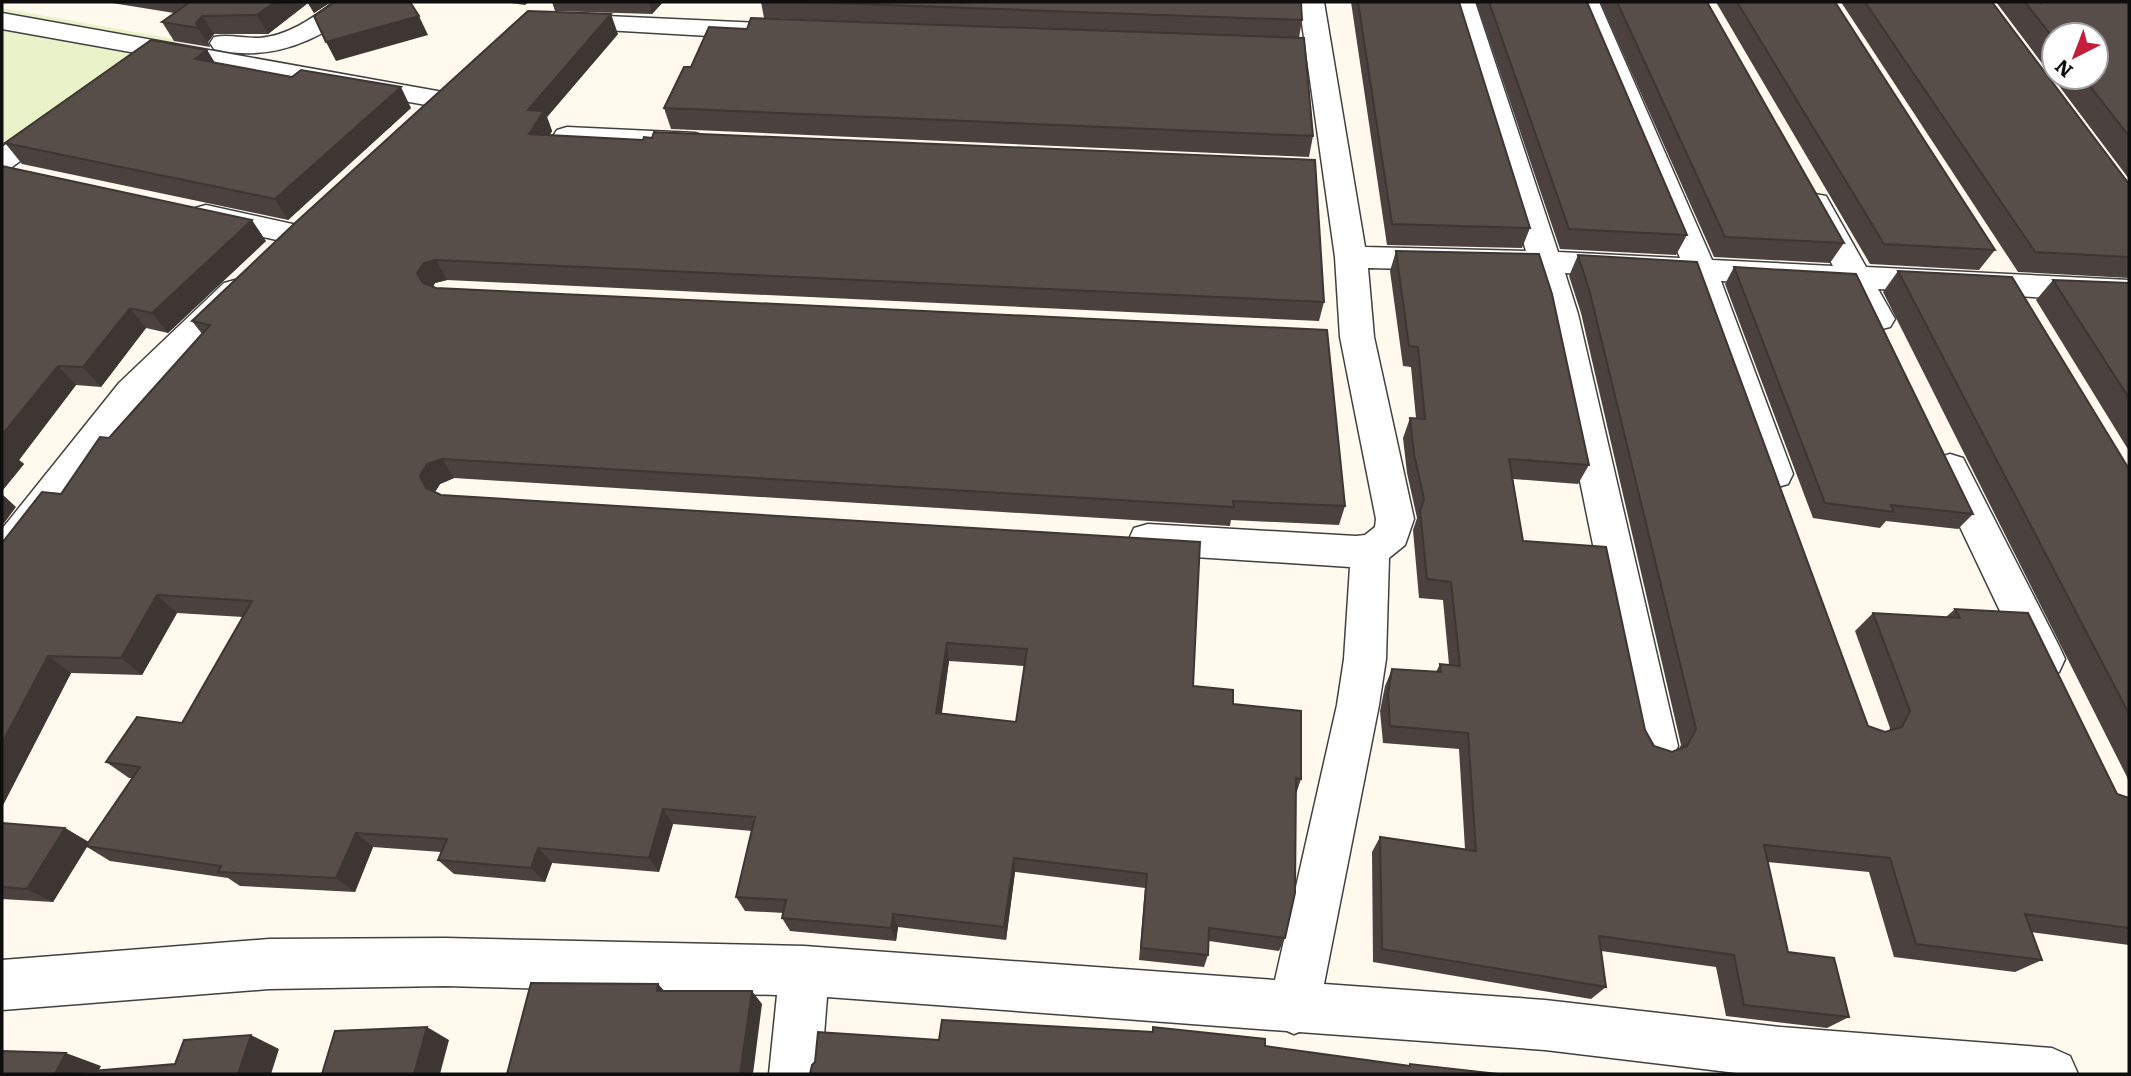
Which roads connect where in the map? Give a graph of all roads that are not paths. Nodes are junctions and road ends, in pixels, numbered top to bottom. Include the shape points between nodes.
1 (15, 2) edge
2 (350, 2) edge
3 (754, 2) edge
4 (1311, 2) edge
5 (1463, 2) edge
6 (1587, 2) edge
7 (540, 14) edge
8 (2, 21) edge
9 (734, 30) junction
10 (790, 32) edge
11 (159, 49) junction
12 (125, 73) edge
13 (80, 105) edge
14 (413, 127) edge
15 (567, 136) edge
16 (718, 143) edge
17 (2, 161) edge
18 (1803, 181) edge
19 (175, 208) edge
20 (1351, 257) junction
21 (1544, 262) junction
22 (1701, 271) junction
23 (2000, 272) junction
24 (1857, 277) junction
25 (2129, 291) edge
26 (2029, 319) edge
27 (1893, 351) edge
28 (1935, 436) edge
29 (1786, 505) edge
30 (1120, 537) edge
31 (1370, 550) junction
32 (2, 557) edge
33 (2061, 695) edge
34 (1656, 746) edge
35 (804, 971) junction
36 (2, 985) edge
37 (1294, 1009) junction
38 (1784, 1064) edge
39 (795, 1074) edge
40 (2052, 1074) edge

1 - 2 street via 239,46 263,46 302,36
3 - 9 street
4 - 20 street via 1305,49 1323,170
5 - 21 street
6 - 22 street
7 - 9 street
8 - 11 street
9 - 10 street
11 - 12 street
11 - 14 street via 453,91
13 - 17 street
15 - 16 street
18 - 24 street
19 - 32 street via 305,225 131,392
20 - 21 street
20 - 31 street via 1343,336 1395,519 1388,539
21 - 22 street
21 - 34 street via 1562,314
22 - 24 street
22 - 29 street
23 - 24 street
23 - 25 street
23 - 26 street
24 - 27 street
28 - 33 street
30 - 31 street
31 - 37 street via 1358,705
35 - 36 street via 445,962 269,964
35 - 37 street
35 - 39 street
37 - 38 street via 1545,1025
38 - 40 street

